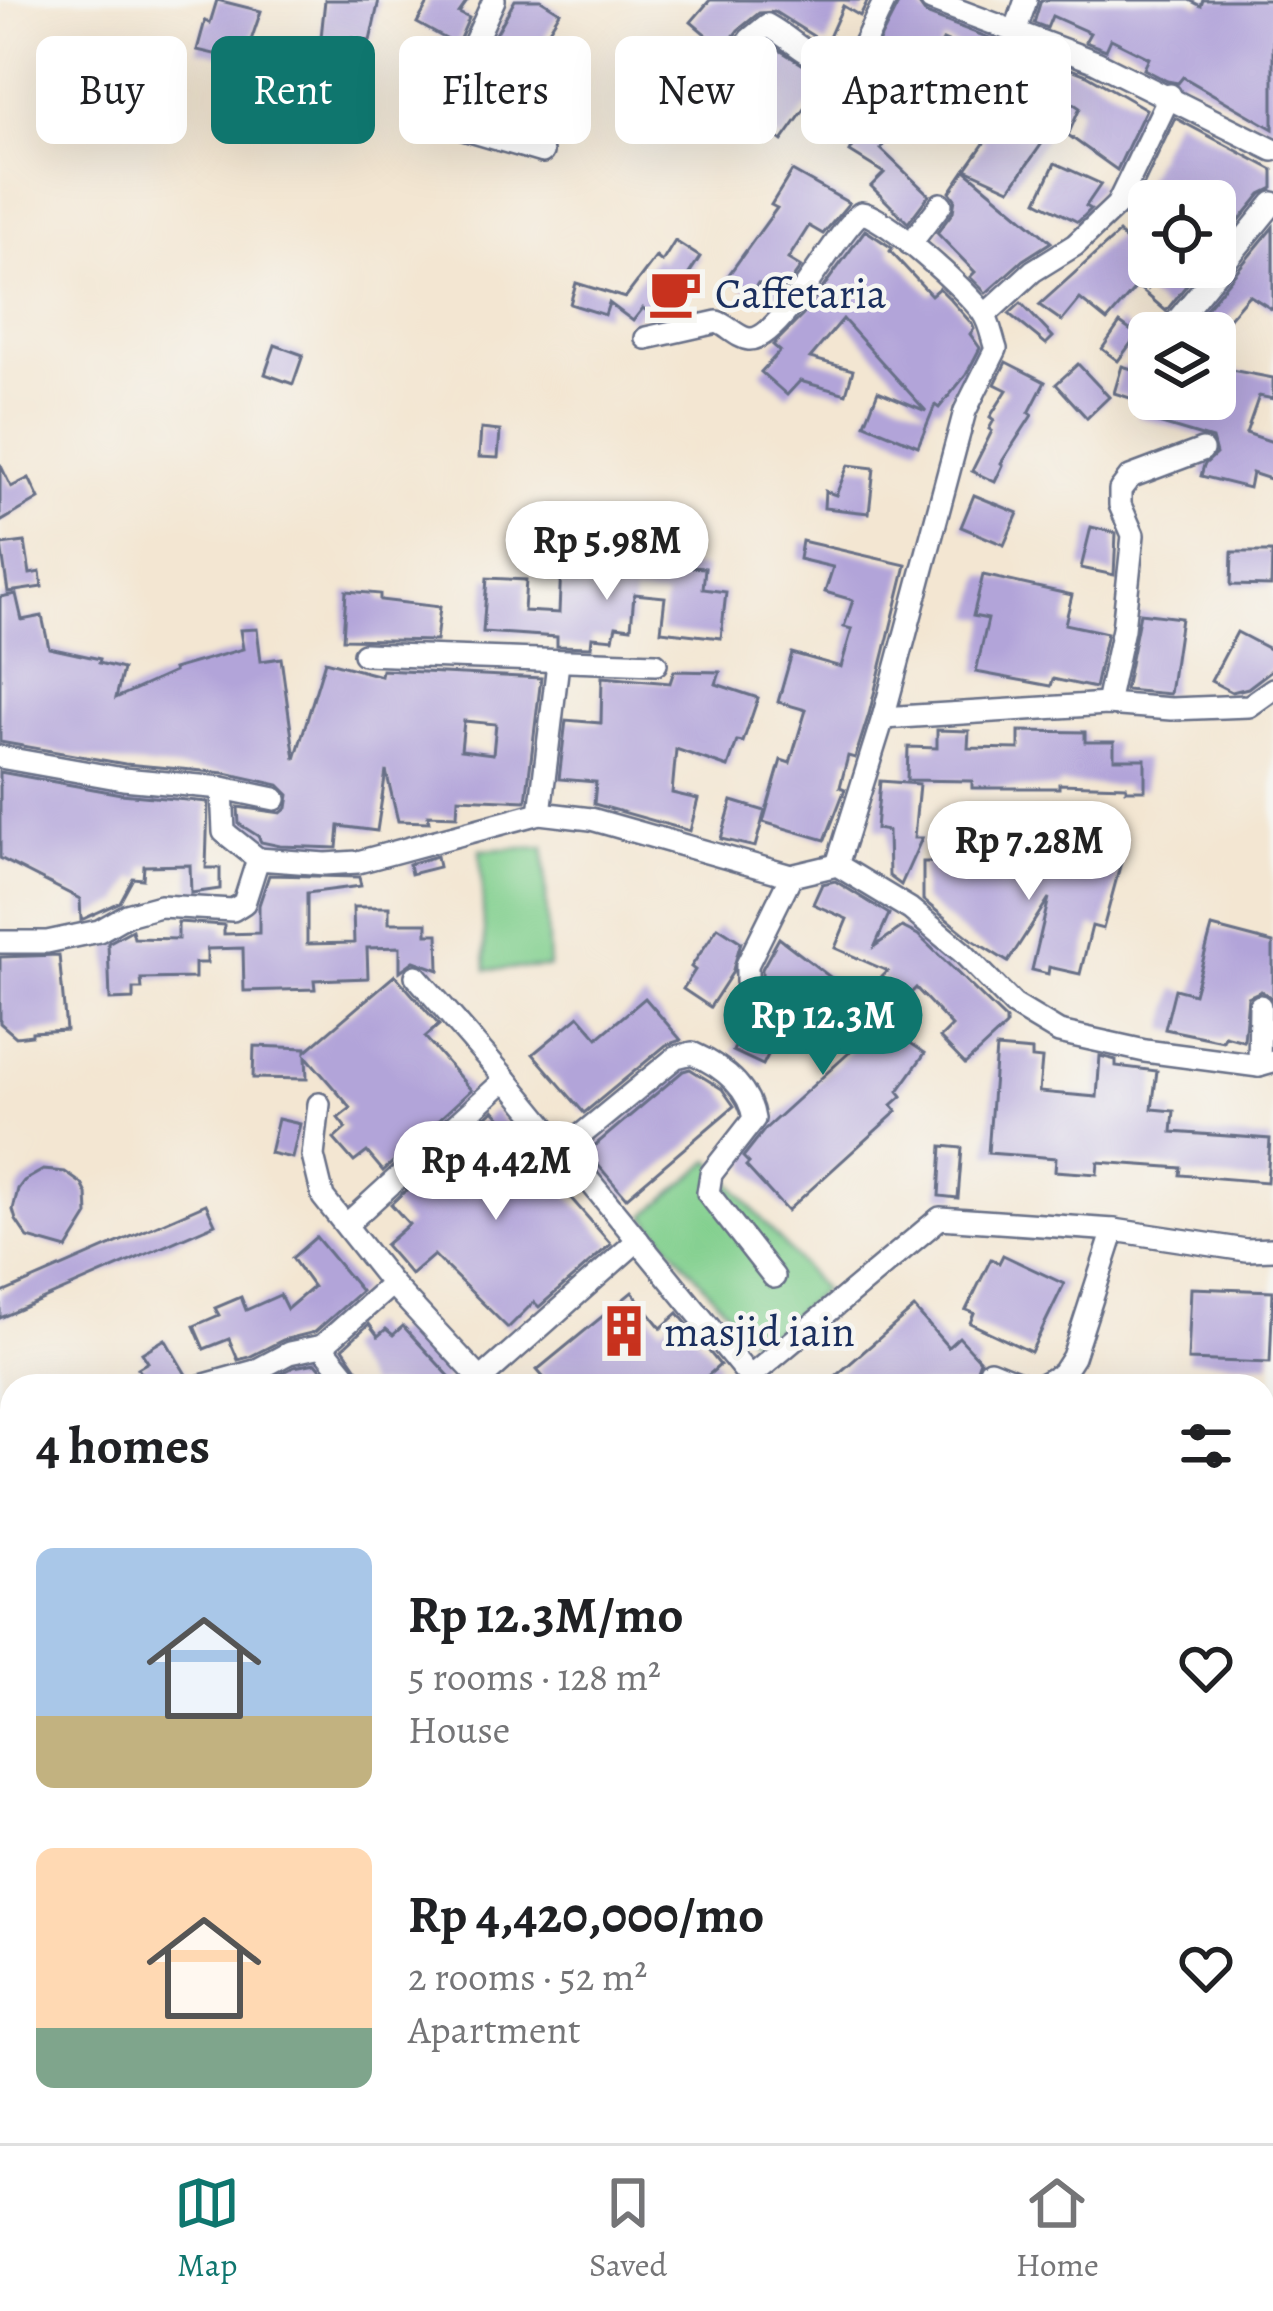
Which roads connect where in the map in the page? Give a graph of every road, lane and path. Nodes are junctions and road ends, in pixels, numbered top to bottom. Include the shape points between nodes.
1 (494, 0) edge
2 (885, 0) edge
3 (931, 0) edge
4 (1026, 0) edge
5 (1016, 32) junction
6 (757, 36) edge
7 (1169, 95) junction
8 (1273, 150) edge
9 (542, 152) dead end
10 (1273, 203) edge
11 (941, 204) dead end
12 (910, 244) junction
13 (1184, 312) edge
14 (985, 315) junction
15 (646, 338) dead end
16 (1202, 450) dead end
17 (364, 654) dead end
18 (558, 663) junction
19 (656, 664) dead end
20 (1273, 689) edge
21 (1107, 704) junction
22 (883, 718) junction
23 (0, 757) edge
24 (222, 788) junction
25 (275, 799) dead end
26 (540, 813) junction
27 (258, 859) junction
28 (837, 865) junction
29 (791, 876) junction
30 (0, 942) edge
31 (416, 976) dead end
32 (760, 999) dead end
33 (1260, 1006) dead end
34 (1266, 1064) edge
35 (506, 1078) junction
36 (319, 1104) dead end
37 (564, 1149) junction
38 (347, 1224) junction
39 (1114, 1230) junction
40 (638, 1240) junction
41 (1273, 1249) edge
42 (774, 1277) dead end
43 (392, 1284) junction
44 (322, 1346) junction
45 (990, 1371) dead end
46 (244, 1374) edge
47 (344, 1374) edge
48 (476, 1374) edge
49 (494, 1374) edge
50 (748, 1374) edge
51 (756, 1374) edge
52 (998, 1374) edge
53 (1062, 1374) edge

1 - 9 street via 446,105 448,119
2 - 6 street via 860,52 844,59 818,60 766,26
3 - 5 street
4 - 5 street
5 - 7 street
7 - 8 street
7 - 14 street via 1117,205
10 - 13 street
11 - 12 street
12 - 14 street
12 - 15 street via 861,213 758,338 717,322
14 - 22 street via 996,349 965,411
16 - 21 street via 1130,477 1120,490 1133,536
17 - 18 street
18 - 19 street
18 - 26 street
20 - 21 street via 1249,706
21 - 22 street
22 - 28 street
23 - 24 street
24 - 25 street
24 - 27 street via 224,832
26 - 27 street via 358,862
26 - 29 street via 591,819
27 - 30 street via 247,898 232,910 160,907 65,939
28 - 29 street
28 - 34 street via 910,909 1014,1005 1059,1032
29 - 32 street via 747,965 747,982
31 - 35 street
33 - 34 street
35 - 37 street
35 - 38 street
36 - 38 street via 313,1156 323,1197
37 - 40 street
37 - 42 street via 676,1057 692,1052 715,1064 752,1102 754,1119 711,1174 707,1193
38 - 43 street
39 - 41 street
39 - 51 street via 940,1218
39 - 53 street
40 - 49 street
40 - 50 street
43 - 44 street
43 - 48 street
44 - 46 street
44 - 47 street
45 - 52 street

